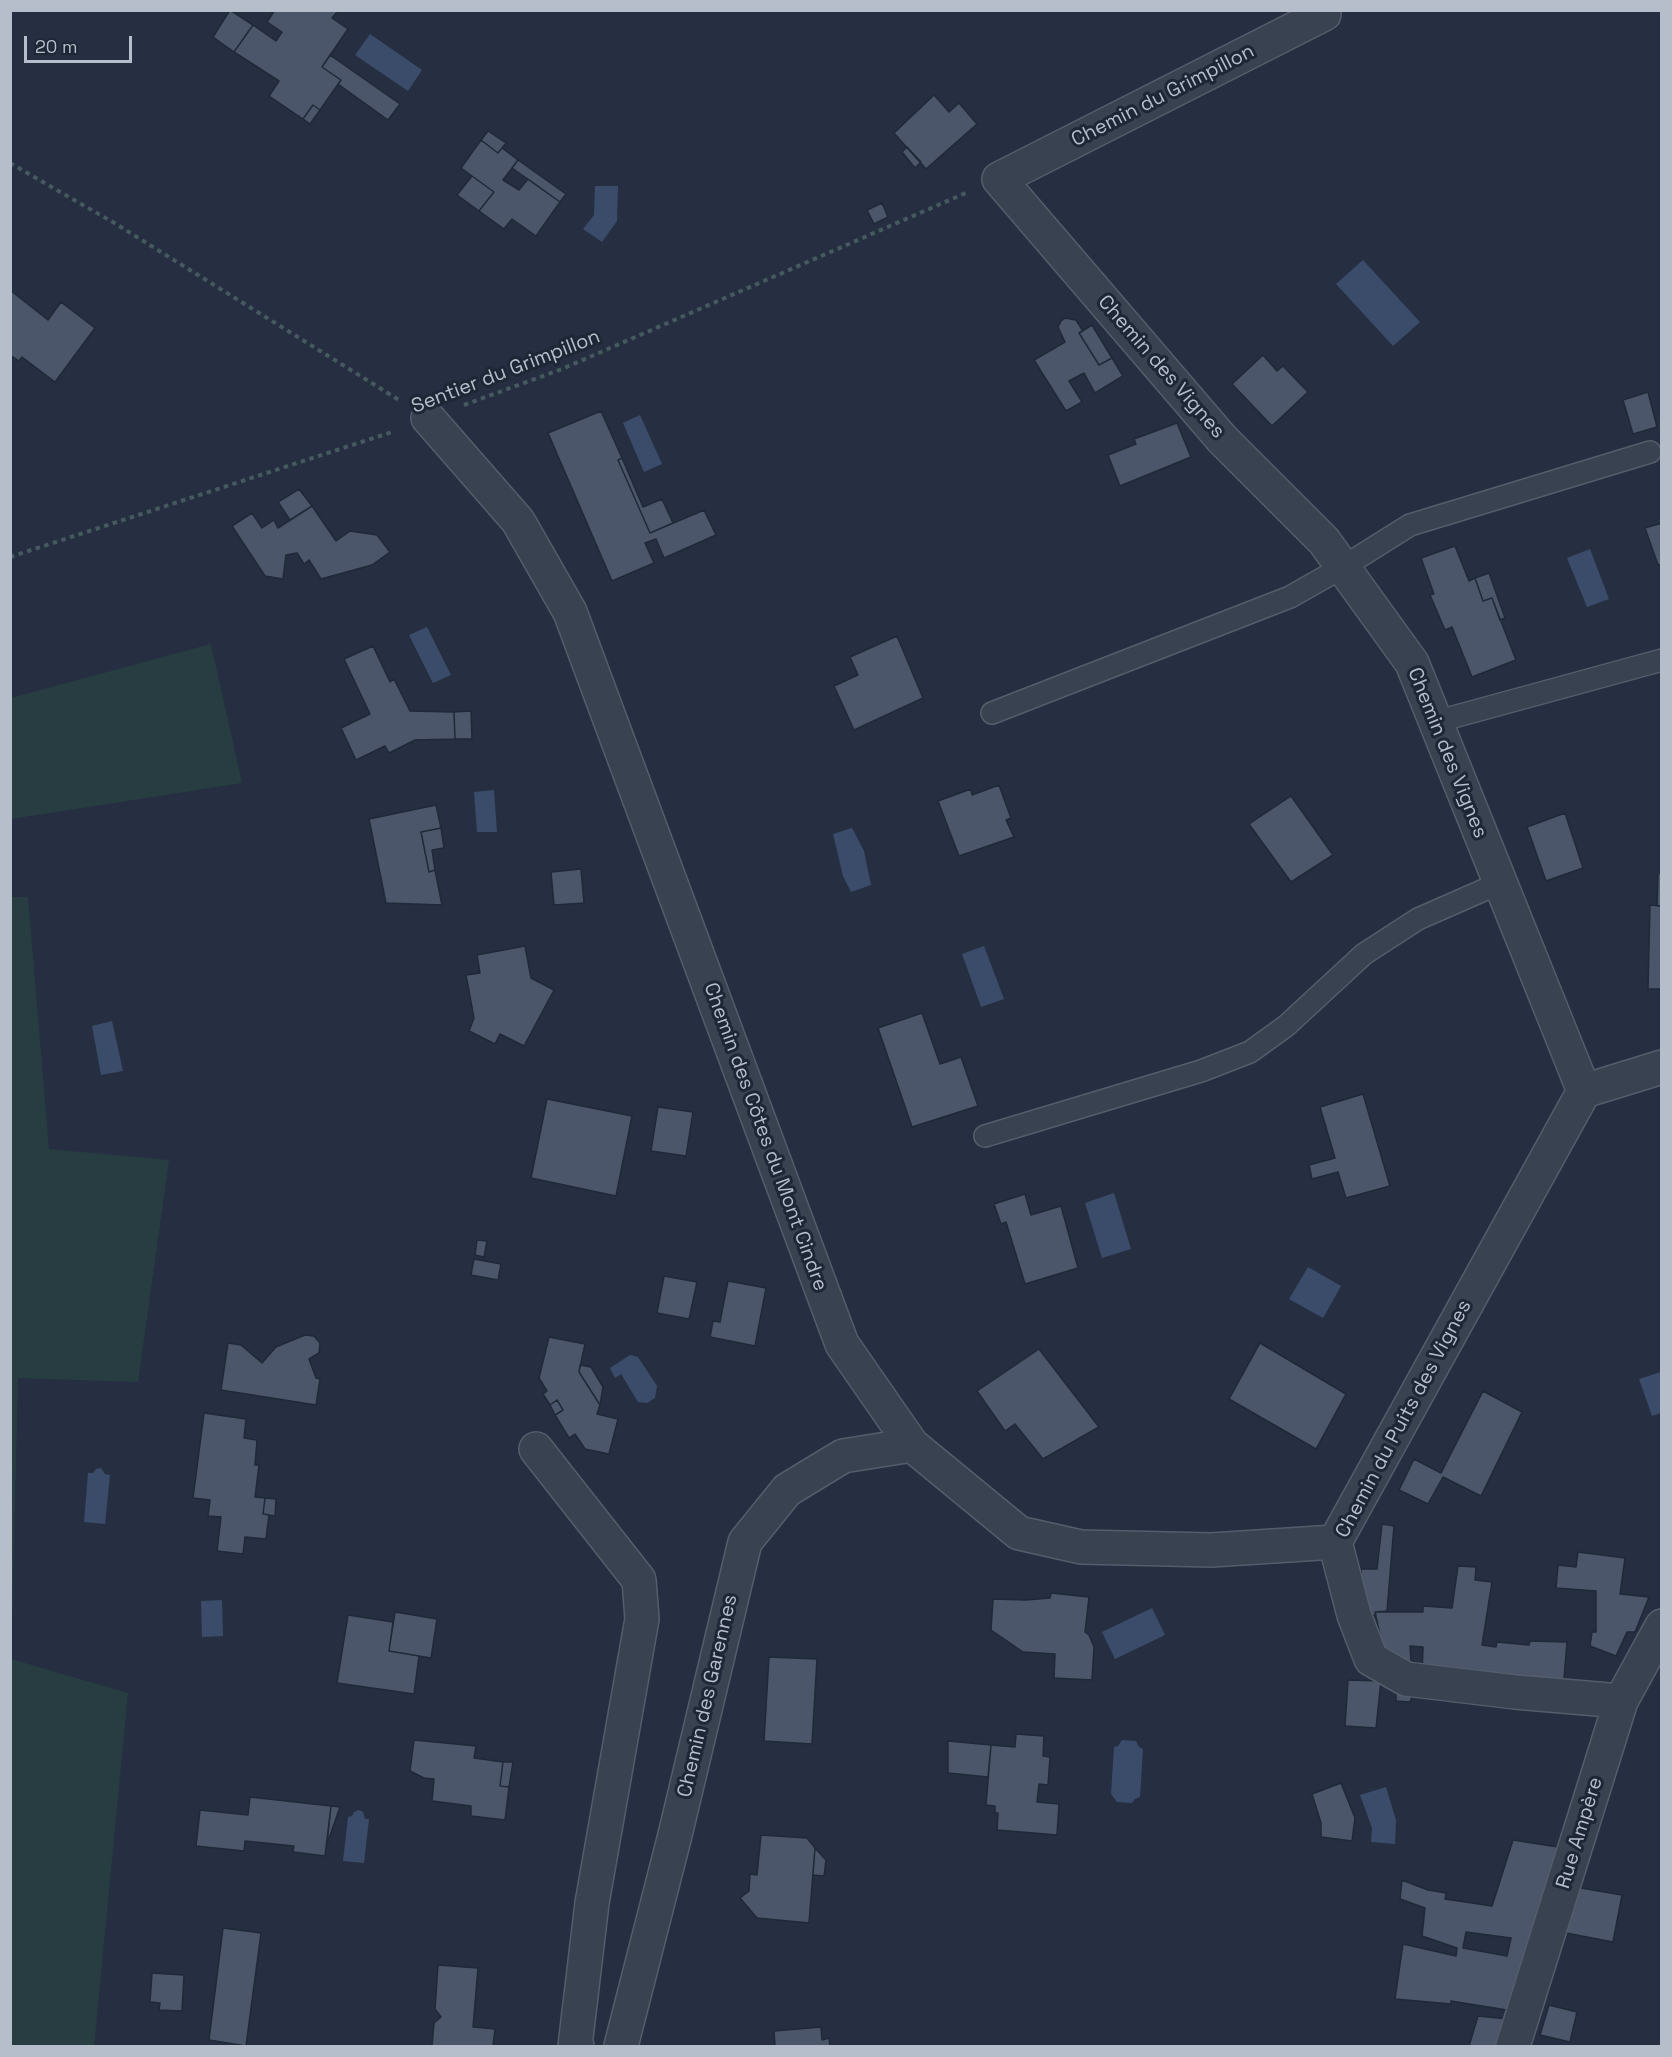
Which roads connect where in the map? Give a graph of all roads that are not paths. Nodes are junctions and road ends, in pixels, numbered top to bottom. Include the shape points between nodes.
1 (1324, 10) edge
2 (999, 179) joint
3 (428, 418) road end
4 (1650, 452) dead end
5 (1343, 567) junction
6 (1662, 660) edge
7 (992, 713) dead end
8 (1435, 722) junction
9 (1500, 883) junction
10 (1662, 1067) edge
11 (1584, 1090) junction
12 (985, 1136) dead end
13 (912, 1446) junction
14 (536, 1449) dead end
15 (1335, 1542) junction
16 (1662, 1626) edge
17 (1621, 1701) junction
18 (577, 2046) edge
19 (621, 2046) edge
20 (1513, 2046) edge

1 - 2 street, Chemin du Grimpillon via 1324,14
2 - 5 street, Chemin des Vignes via 1222,439 1324,541
3 - 13 street, Chemin des Côtes du Mont Cindre via 518,521 570,612 842,1344
4 - 5 lane via 1410,525
5 - 7 lane via 1290,597
5 - 8 street, Chemin des Vignes via 1412,663
6 - 8 lane
8 - 9 street, Chemin des Vignes
9 - 11 street, Chemin des Vignes
9 - 12 lane via 1418,919 1364,954 1286,1026 1250,1052 1201,1071
10 - 11 street
11 - 15 street, Chemin du Puits des Vignes
13 - 15 street, Chemin des Côtes du Mont Cindre via 1019,1533 1081,1547 1211,1550
13 - 19 street, Chemin des Garennes via 843,1456 787,1490 745,1542
14 - 18 street via 639,1580 642,1619 592,1903
15 - 17 street, Chemin du Puits des Vignes via 1354,1615 1371,1659 1397,1674 1406,1679
16 - 17 street, Rue Ampère
17 - 20 street, Rue Ampère

